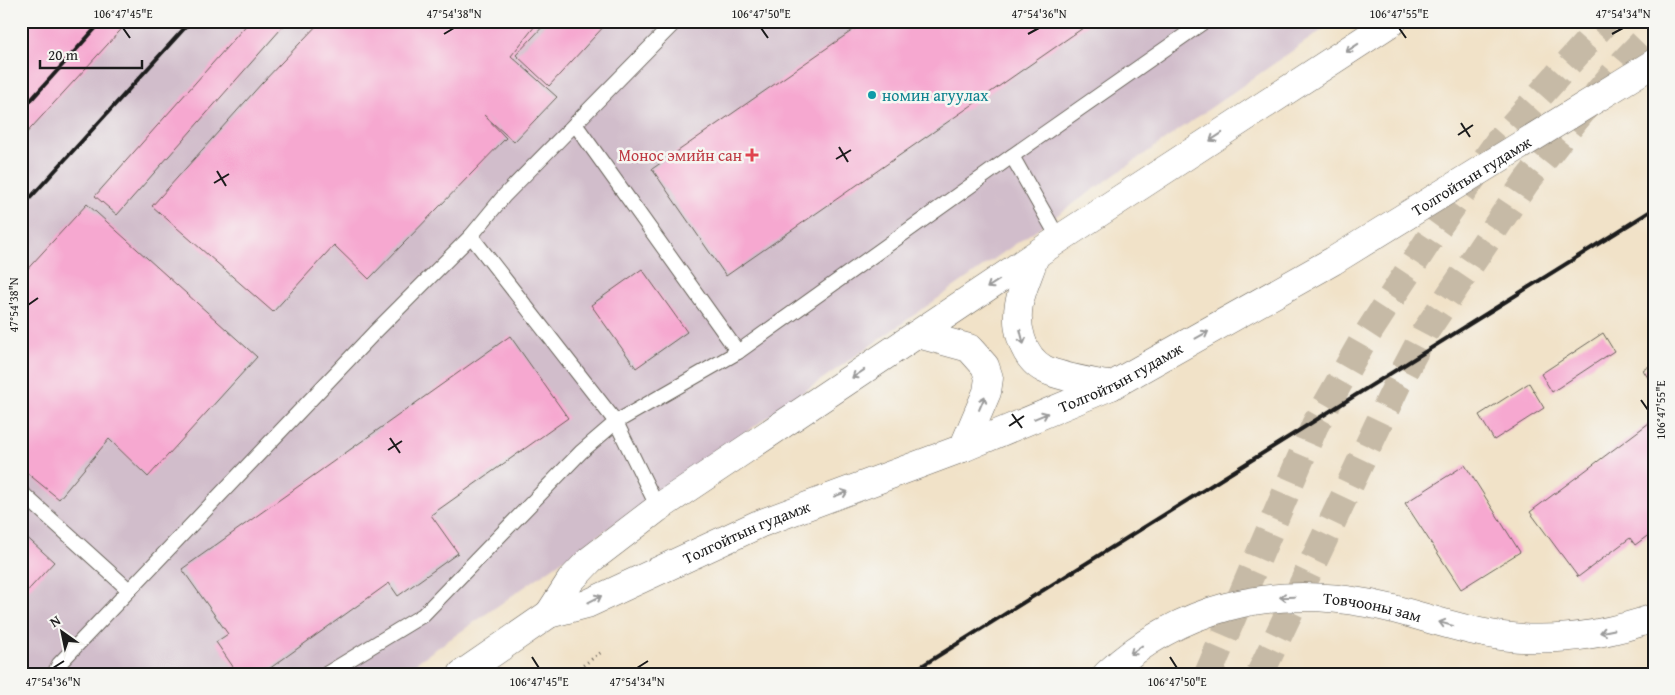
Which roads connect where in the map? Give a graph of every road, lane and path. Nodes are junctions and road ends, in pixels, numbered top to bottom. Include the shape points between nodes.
1 (676, 21) edge
2 (1205, 21) edge
3 (1393, 21) edge
4 (1654, 63) edge
5 (575, 124) junction
6 (1012, 156) junction
7 (471, 236) junction
8 (1059, 240) junction
9 (1034, 256) junction
10 (918, 334) junction
11 (738, 352) junction
12 (1111, 386) junction
13 (616, 422) junction
14 (963, 448) junction
15 (21, 492) edge
16 (658, 508) junction
17 (129, 590) junction
18 (549, 614) junction
19 (1654, 618) edge
20 (603, 651) dead end
21 (54, 674) edge
22 (326, 674) edge
23 (462, 674) edge
24 (571, 674) edge
25 (1107, 674) edge

1 - 5 lane
2 - 6 lane
3 -> 8 main road, Толгойтын гудамж
12 -> 4 main road, Толгойтын гудамж via 1333,261
5 - 7 lane via 504,196
5 - 11 lane
6 - 8 lane
6 - 11 lane
7 - 13 lane
7 - 17 lane
8 - 9 main road, Толгойтын гудамж
9 -> 10 main road, Толгойтын гудамж
9 -> 12 main road via 1019,304 1018,319 1022,342 1030,356 1043,368
14 -> 10 main road via 987,392 989,378 985,366 970,348
10 -> 16 main road, Толгойтын гудамж
11 - 13 lane
14 -> 12 main road, Толгойтын гудамж
13 - 16 lane
13 - 22 lane via 581,452 423,615
18 -> 14 main road, Толгойтын гудамж via 587,604 758,524
15 - 17 lane
16 - 18 main road, Толгойтын гудамж via 590,560 571,580
17 - 21 lane via 59,664
18 - 23 main road, Толгойтын гудамж
19 -> 25 main road, Товчооны зам via 1595,634 1532,638 1475,632 1367,603 1309,596 1277,597 1191,618 1141,646
20 - 24 path

